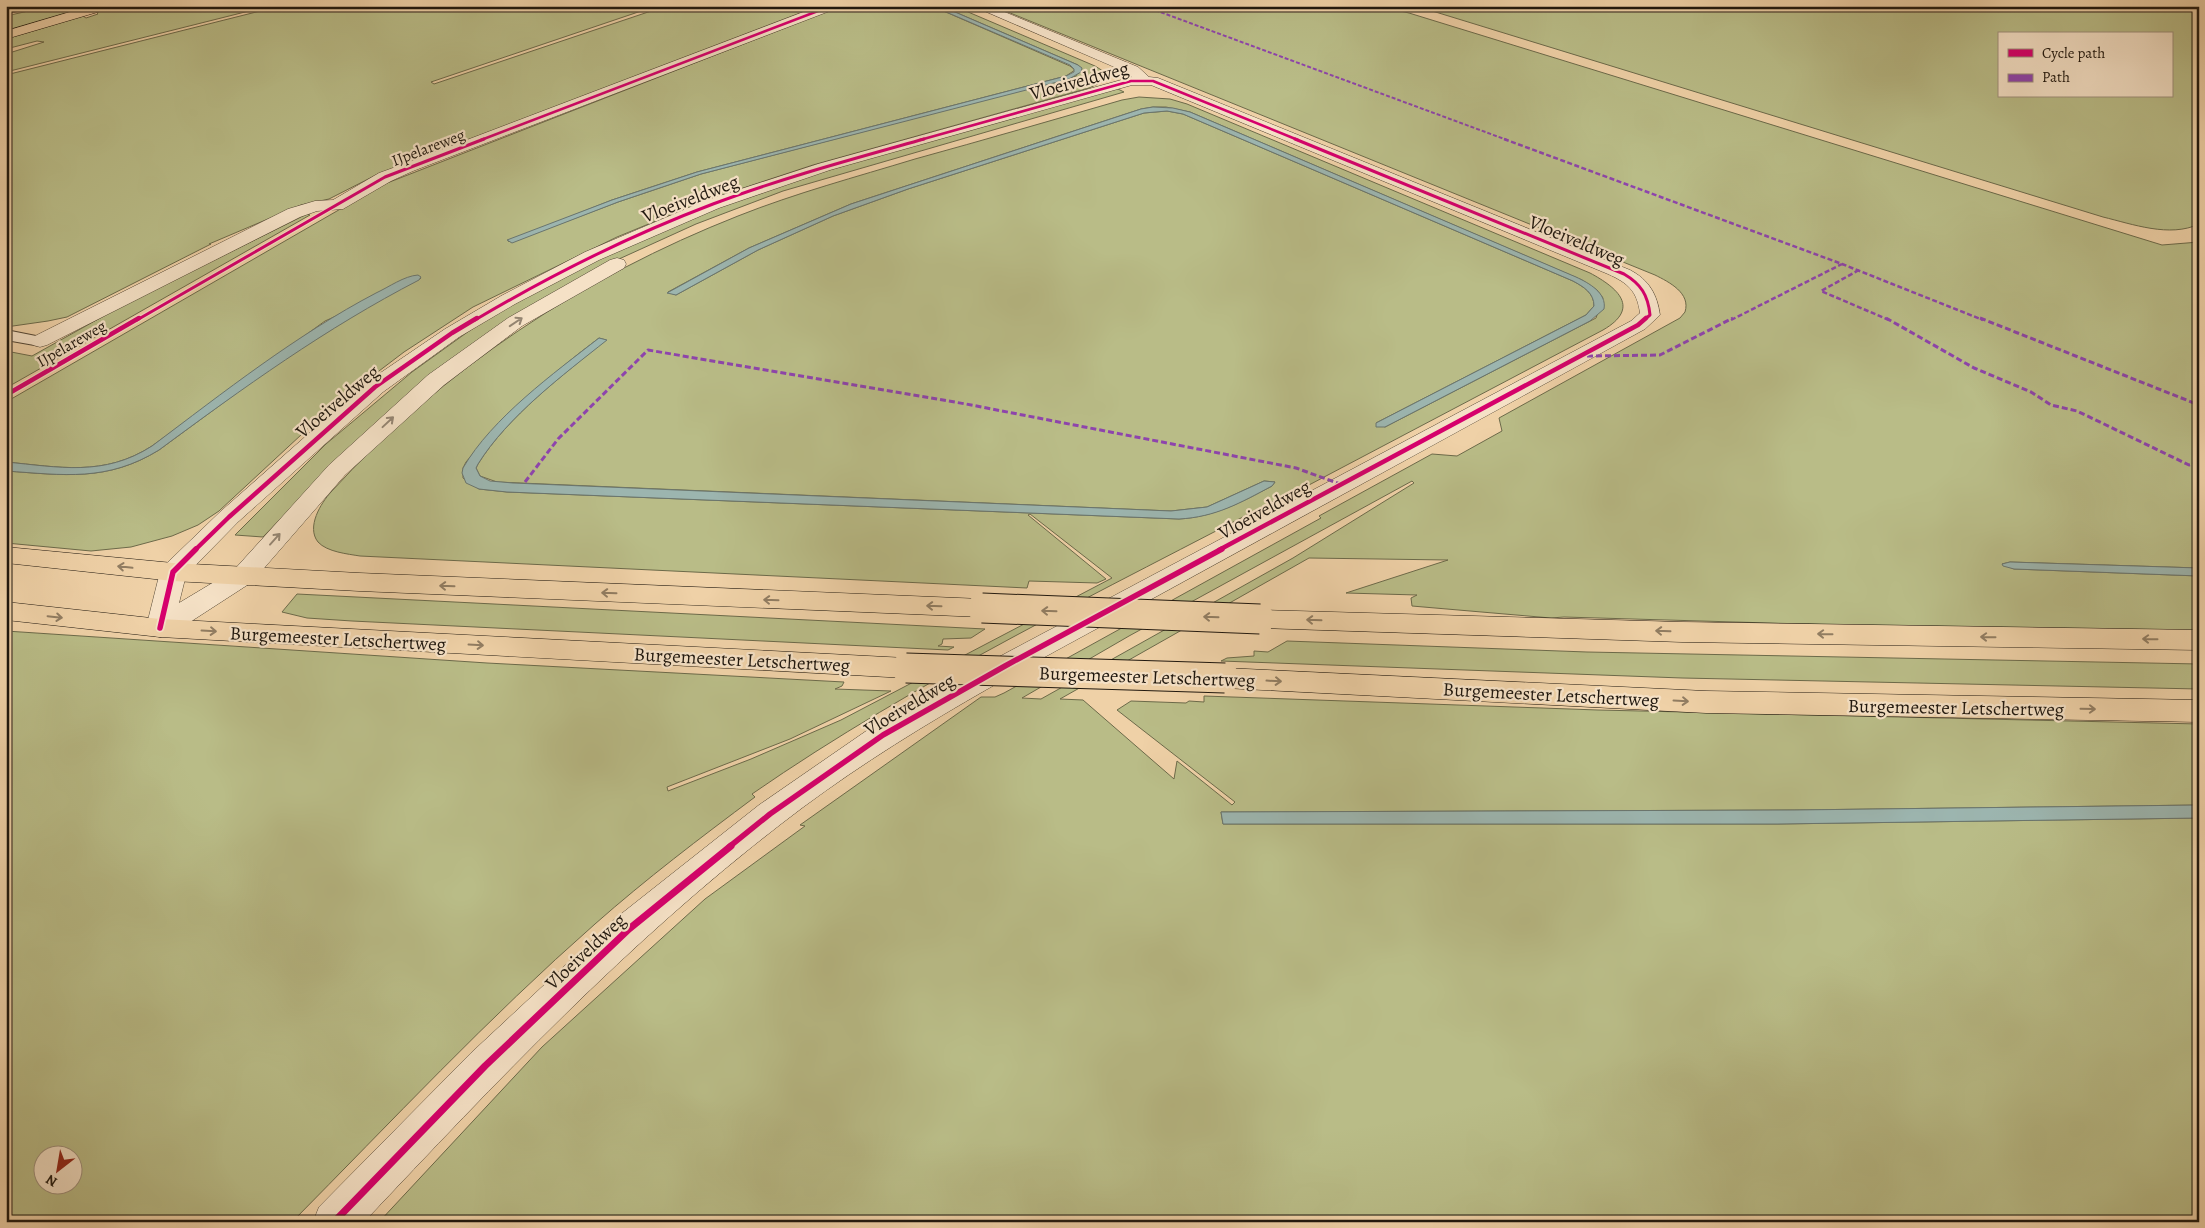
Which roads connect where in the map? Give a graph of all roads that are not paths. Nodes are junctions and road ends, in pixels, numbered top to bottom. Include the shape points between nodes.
1 (24, 6) edge
2 (104, 6) edge
3 (831, 6) edge
4 (979, 6) edge
5 (6, 10) edge
6 (6, 35) edge
7 (1143, 80) junction
8 (1174, 90) junction
9 (6, 335) edge
10 (40, 341) joint
11 (6, 555) edge
12 (173, 572) junction
13 (243, 576) junction
14 (6, 611) edge
15 (160, 628) junction
16 (2199, 640) edge
17 (2199, 711) edge
18 (334, 1222) edge

1 - 5 main road
2 - 6 main road
3 - 10 street, IJpelareweg via 400,171 337,205 315,206 294,213
4 - 7 street via 1133,70
7 - 8 street, Vloeiveldweg
7 - 12 street, Vloeiveldweg via 1098,89 779,181 682,216 592,256 452,332 375,387 229,517
13 -> 8 street, Vloeiveldweg via 337,470 436,380 515,322 608,268 710,222 790,192 1114,97 1158,88
8 - 18 street, Vloeiveldweg via 1622,274 1643,287 1650,315 1638,325 883,735 770,814 629,929 485,1066
9 - 10 lane, IJpelareweg
12 -> 11 main road
12 - 13 main road
12 - 15 street
13 - 15 street, Vloeiveldweg
16 -> 13 main road, bridge via 1682,632 1260,619
14 -> 15 main road, Burgemeester Letschertweg
15 -> 17 main road, Burgemeester Letschertweg, bridge via 906,668 1225,678 1706,702

